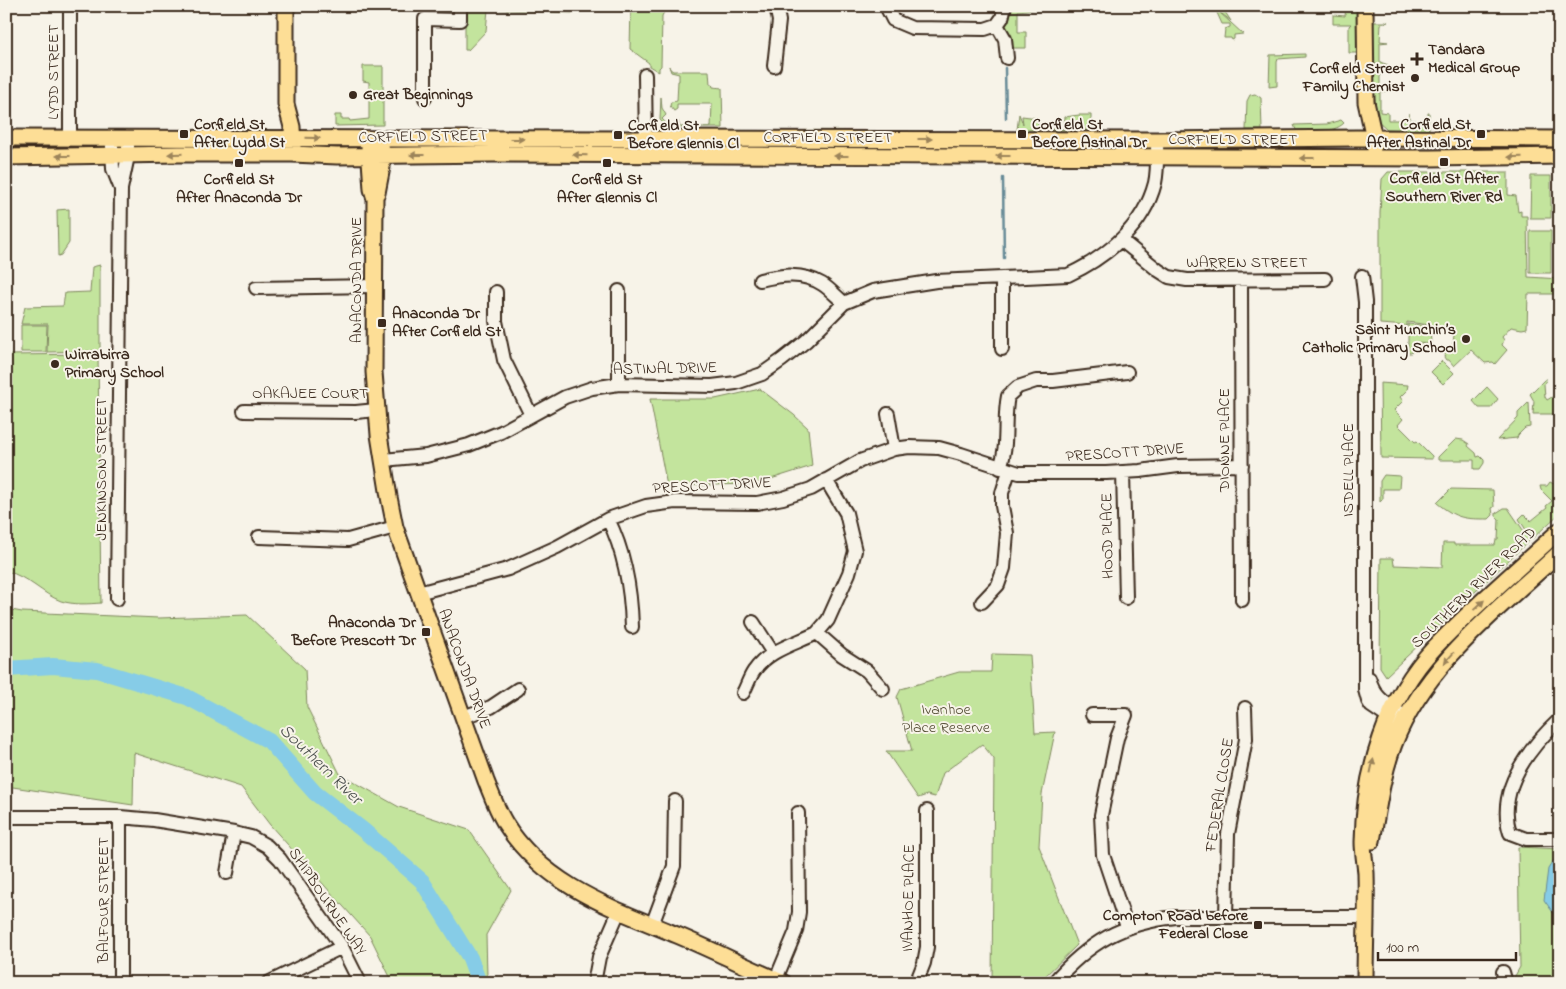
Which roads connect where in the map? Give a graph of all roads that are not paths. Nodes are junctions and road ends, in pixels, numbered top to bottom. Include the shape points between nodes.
1 (70, 6) edge
2 (286, 6) edge
3 (460, 6) edge
4 (776, 6) edge
5 (886, 6) edge
6 (1005, 6) edge
7 (1365, 6) edge
8 (997, 25) junction
9 (1007, 58) dead end
10 (774, 66) dead end
11 (645, 75) dead end
12 (425, 98) dead end
13 (1366, 102) junction
14 (286, 104) junction
15 (6, 138) edge
16 (70, 138) junction
17 (112, 138) junction
18 (128, 138) junction
19 (277, 138) junction
20 (293, 138) junction
21 (1356, 138) junction
22 (1374, 138) junction
23 (646, 139) junction
24 (1560, 139) edge
25 (1157, 140) junction
26 (375, 147) junction
27 (276, 154) junction
28 (292, 154) junction
29 (6, 156) edge
30 (112, 156) junction
31 (128, 156) junction
32 (646, 156) junction
33 (1560, 156) edge
34 (1157, 157) junction
35 (1356, 158) junction
36 (1374, 158) junction
37 (121, 189) junction
38 (1121, 240) junction
39 (1362, 276) dead end
40 (1002, 279) junction
41 (1325, 279) dead end
42 (760, 280) dead end
43 (1241, 280) junction
44 (374, 286) junction
45 (256, 288) dead end
46 (620, 291) dead end
47 (496, 292) dead end
48 (844, 303) junction
49 (1002, 350) dead end
50 (1127, 372) dead end
51 (619, 384) junction
52 (376, 410) junction
53 (244, 411) dead end
54 (888, 414) dead end
55 (531, 415) junction
56 (894, 449) junction
57 (383, 460) junction
58 (1242, 465) junction
59 (1004, 469) junction
60 (1123, 472) junction
61 (826, 480) junction
62 (608, 519) junction
63 (395, 527) junction
64 (1560, 530) edge
65 (259, 537) dead end
66 (1560, 552) edge
67 (418, 593) junction
68 (117, 598) dead end
69 (1126, 598) dead end
70 (1242, 600) dead end
71 (982, 602) dead end
72 (753, 622) dead end
73 (632, 627) dead end
74 (817, 634) junction
75 (773, 653) junction
76 (518, 689) dead end
77 (883, 689) dead end
78 (743, 692) dead end
79 (1245, 708) dead end
80 (1391, 713) junction
81 (1092, 715) dead end
82 (463, 717) junction
83 (1560, 719) edge
84 (1404, 722) junction
85 (675, 801) dead end
86 (927, 811) dead end
87 (798, 813) dead end
88 (6, 817) edge
89 (120, 817) junction
90 (234, 833) junction
91 (1560, 839) edge
92 (1366, 872) junction
93 (227, 873) dead end
94 (619, 911) junction
95 (1226, 917) junction
96 (1366, 917) junction
97 (652, 925) junction
98 (1127, 927) junction
99 (342, 947) junction
100 (780, 981) edge
101 (120, 983) edge
102 (268, 983) edge
103 (360, 983) edge
104 (594, 983) edge
105 (916, 983) edge
106 (1053, 983) edge
107 (1366, 983) edge

1 - 16 street, LYDD STREET
2 - 14 main road
3 - 12 street via 460,20 425,20
4 - 10 street via 779,21
5 - 8 street via 893,20 912,28 985,29
6 - 8 street
7 - 13 main road
8 - 9 street via 1004,34
11 - 23 street
13 - 21 main road
13 - 22 main road
14 - 19 main road
14 - 20 main road
15 - 16 main road, CORFIELD STREET
16 - 17 main road, CORFIELD STREET
17 - 18 main road, CORFIELD STREET
17 - 30 street, JENKINSON STREET
18 - 19 main road, CORFIELD STREET
18 - 31 street, JENKINSON STREET
19 - 20 main road, CORFIELD STREET
19 - 27 main road
20 -> 26 main road, CORFIELD STREET
20 - 28 main road
21 - 22 main road, CORFIELD STREET
21 - 25 main road, CORFIELD STREET
21 - 35 main road
22 - 24 main road, CORFIELD STREET
22 - 36 main road
23 -> 25 main road, CORFIELD STREET
26 -> 23 main road, CORFIELD STREET
23 - 32 street
25 - 34 street, ASTINAL DRIVE
26 - 28 main road, CORFIELD STREET via 337,156
32 -> 26 main road, CORFIELD STREET
26 - 44 main road, ANACONDA DRIVE via 382,167 375,199
27 - 28 main road, CORFIELD STREET
27 -> 31 main road, CORFIELD STREET
30 -> 29 main road, CORFIELD STREET
30 - 31 main road, CORFIELD STREET
30 - 37 street, JENKINSON STREET
31 - 37 street, JENKINSON STREET
34 -> 32 main road, CORFIELD STREET
33 -> 36 main road, CORFIELD STREET
35 -> 34 main road, CORFIELD STREET
34 - 38 street, ASTINAL DRIVE via 1155,181 1148,202
35 - 36 main road, CORFIELD STREET
37 - 68 street, JENKINSON STREET
38 - 40 street, ASTINAL DRIVE via 1087,267 1068,275
38 - 43 street, WARREN STREET via 1169,277
39 - 80 street, ISDELL PLACE via 1365,302 1365,690 1371,706
40 - 48 street, ASTINAL DRIVE via 927,282 872,291
40 - 49 street
41 - 43 street, WARREN STREET
42 - 48 street via 785,275 803,277 822,284
43 - 58 street, DIONNE PLACE
44 - 45 street
44 - 52 main road, ANACONDA DRIVE
46 - 51 street
47 - 55 street via 496,321 504,360
48 - 51 street, ASTINAL DRIVE via 806,341 762,374 736,383 712,386
50 - 59 street via 1036,381 1018,388 1008,396 1005,409
51 - 55 street, ASTINAL DRIVE via 565,397
52 - 53 street, OAKAJEE COURT
52 - 57 main road, ANACONDA DRIVE
54 - 56 street
55 - 57 street, ASTINAL DRIVE via 469,445 426,456
56 - 59 street, PRESCOTT DRIVE via 938,448
56 - 61 street, PRESCOTT DRIVE via 860,461
57 - 63 main road, ANACONDA DRIVE
58 - 60 street, PRESCOTT DRIVE via 1178,466
58 - 70 street, DIONNE PLACE
59 - 60 street, PRESCOTT DRIVE via 1029,474
59 - 71 street via 1002,506 1007,533 1004,568 998,585
60 - 69 street, HOOD PLACE
61 - 62 street, PRESCOTT DRIVE via 811,489 758,503 676,502 646,506
61 - 74 street via 846,513 855,551 828,620
62 - 67 street, PRESCOTT DRIVE via 558,547 508,569
62 - 73 street via 627,574
63 - 65 street via 348,540
63 - 67 main road, ANACONDA DRIVE
80 -> 64 main road, SOUTHERN RIVER ROAD via 1415,671 1434,648
66 -> 84 main road, SOUTHERN RIVER ROAD via 1460,645 1432,677
67 - 82 main road, ANACONDA DRIVE
72 - 75 street
74 - 75 street
74 - 77 street via 867,671
75 - 78 street via 753,672
76 - 82 street via 491,707
79 - 95 street, FEDERAL CLOSE via 1246,739 1228,834
80 - 84 street, ISDELL PLACE
92 -> 80 main road, SOUTHERN RIVER ROAD via 1363,844 1368,788
81 - 98 street via 1126,716 1117,738 1101,816 1103,854
82 - 94 main road, ANACONDA DRIVE via 496,805 524,850 563,883
83 - 91 street via 1527,754 1508,798 1505,820 1510,833 1526,839
84 - 92 main road, SOUTHERN RIVER ROAD via 1383,777
85 - 97 street via 674,866
86 - 105 street, IVANHOE PLACE via 927,947
87 - 100 street via 799,912
88 - 89 street, SHIPBOURNE WAY
89 - 90 street, SHIPBOURNE WAY
89 - 101 street, BALFOUR STREET
90 - 93 street
90 - 99 street, SHIPBOURNE WAY via 251,837 267,846 280,859
92 - 96 main road, SOUTHERN RIVER ROAD
94 - 97 main road, ANACONDA DRIVE
94 - 104 street via 599,957
95 - 96 street
95 - 98 street via 1176,917
96 - 107 main road, SOUTHERN RIVER ROAD
97 - 100 main road, ANACONDA DRIVE
98 - 106 street via 1086,950
99 - 102 street
99 - 103 street, SHIPBOURNE WAY

